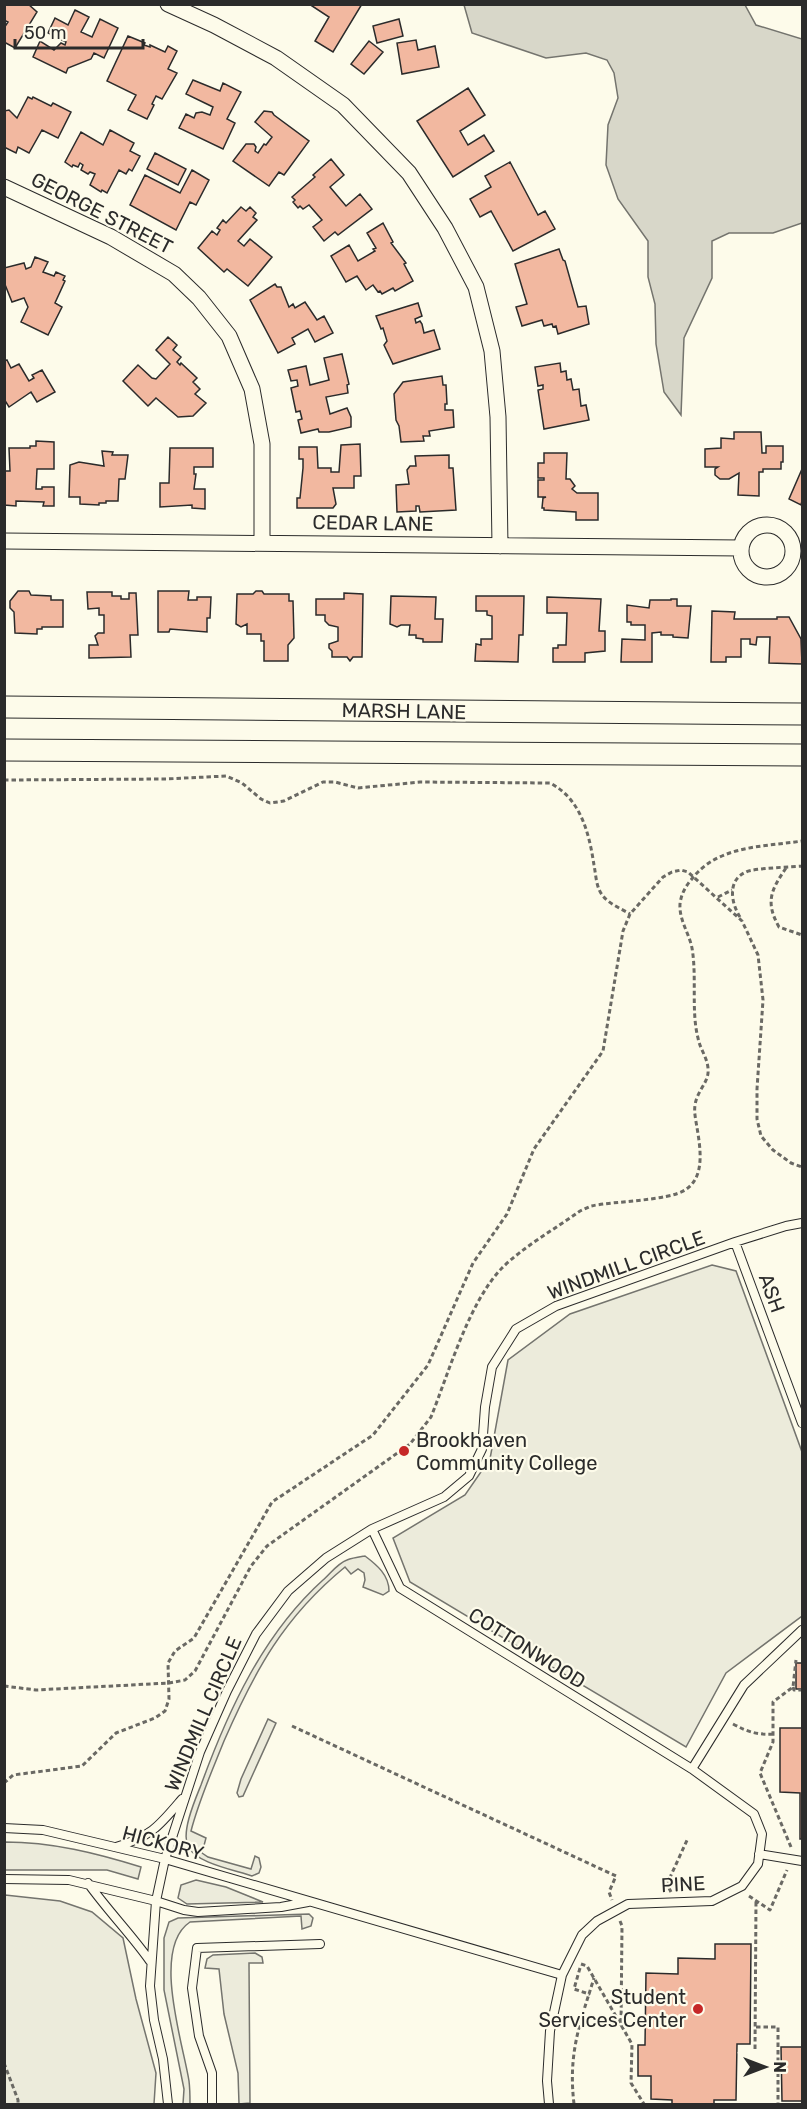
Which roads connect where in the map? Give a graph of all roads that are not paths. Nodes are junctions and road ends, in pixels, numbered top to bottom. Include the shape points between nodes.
1 (168, 4) edge
2 (4, 187) edge
3 (4, 541) edge
4 (262, 543) junction
5 (500, 546) junction
6 (741, 548) dead end
7 (4, 707) edge
8 (802, 714) edge
9 (4, 750) edge
10 (802, 755) edge
11 (802, 1223) edge
12 (735, 1242) junction
13 (802, 1423) edge
14 (372, 1529) junction
15 (802, 1630) edge
16 (692, 1769) junction
17 (185, 1795) junction
18 (4, 1828) edge
19 (115, 1847) junction
20 (759, 1854) junction
21 (165, 1859) junction
22 (802, 1861) edge
23 (4, 1879) edge
24 (88, 1884) junction
25 (156, 1901) junction
26 (310, 1902) junction
27 (320, 1944) dead end
28 (150, 1961) junction
29 (562, 1975) junction
30 (168, 2104) edge
31 (212, 2104) edge
32 (549, 2104) edge

1 - 5 street via 276,58 343,105 409,173 445,228 476,287 492,351 498,417
2 - 4 street, GEORGE STREET via 111,237 174,274 200,298 229,336 252,389 262,444
3 - 4 street, CEDAR LANE
4 - 5 street, CEDAR LANE
5 - 6 street, CEDAR LANE
7 - 8 main road, MARSH LANE
9 - 10 main road, MARSH LANE
11 - 12 lane, WINDMILL CIRCLE
12 - 13 lane, ASH
12 - 14 lane, WINDMILL CIRCLE via 556,1306 516,1329 492,1367 482,1449 469,1476 444,1497
14 - 16 lane, COTTONWOOD via 400,1588
14 - 17 lane, WINDMILL CIRCLE via 326,1558 288,1591 256,1634 222,1701
15 - 16 lane via 744,1685
16 - 20 lane, PINE via 754,1814 762,1834
17 - 19 lane via 154,1831
17 - 21 lane, WINDMILL CIRCLE
18 - 19 lane, HICKORY via 43,1830
19 - 21 lane, HICKORY
20 - 22 lane
20 - 29 lane, PINE via 758,1864 742,1886 712,1901 628,1904 597,1921 582,1935
21 - 25 lane, WINDMILL CIRCLE
21 - 26 lane, HICKORY
23 - 24 lane, HICKORY
24 - 25 lane, HICKORY
24 - 28 lane
25 - 26 lane, HICKORY via 198,1911
25 - 28 lane, WINDMILL CIRCLE
26 - 29 lane, HICKORY
27 - 31 lane via 197,1948 192,1988 200,2036 212,2073
28 - 30 lane, WINDMILL CIRCLE via 154,2020
29 - 32 lane, PINE via 550,2031

